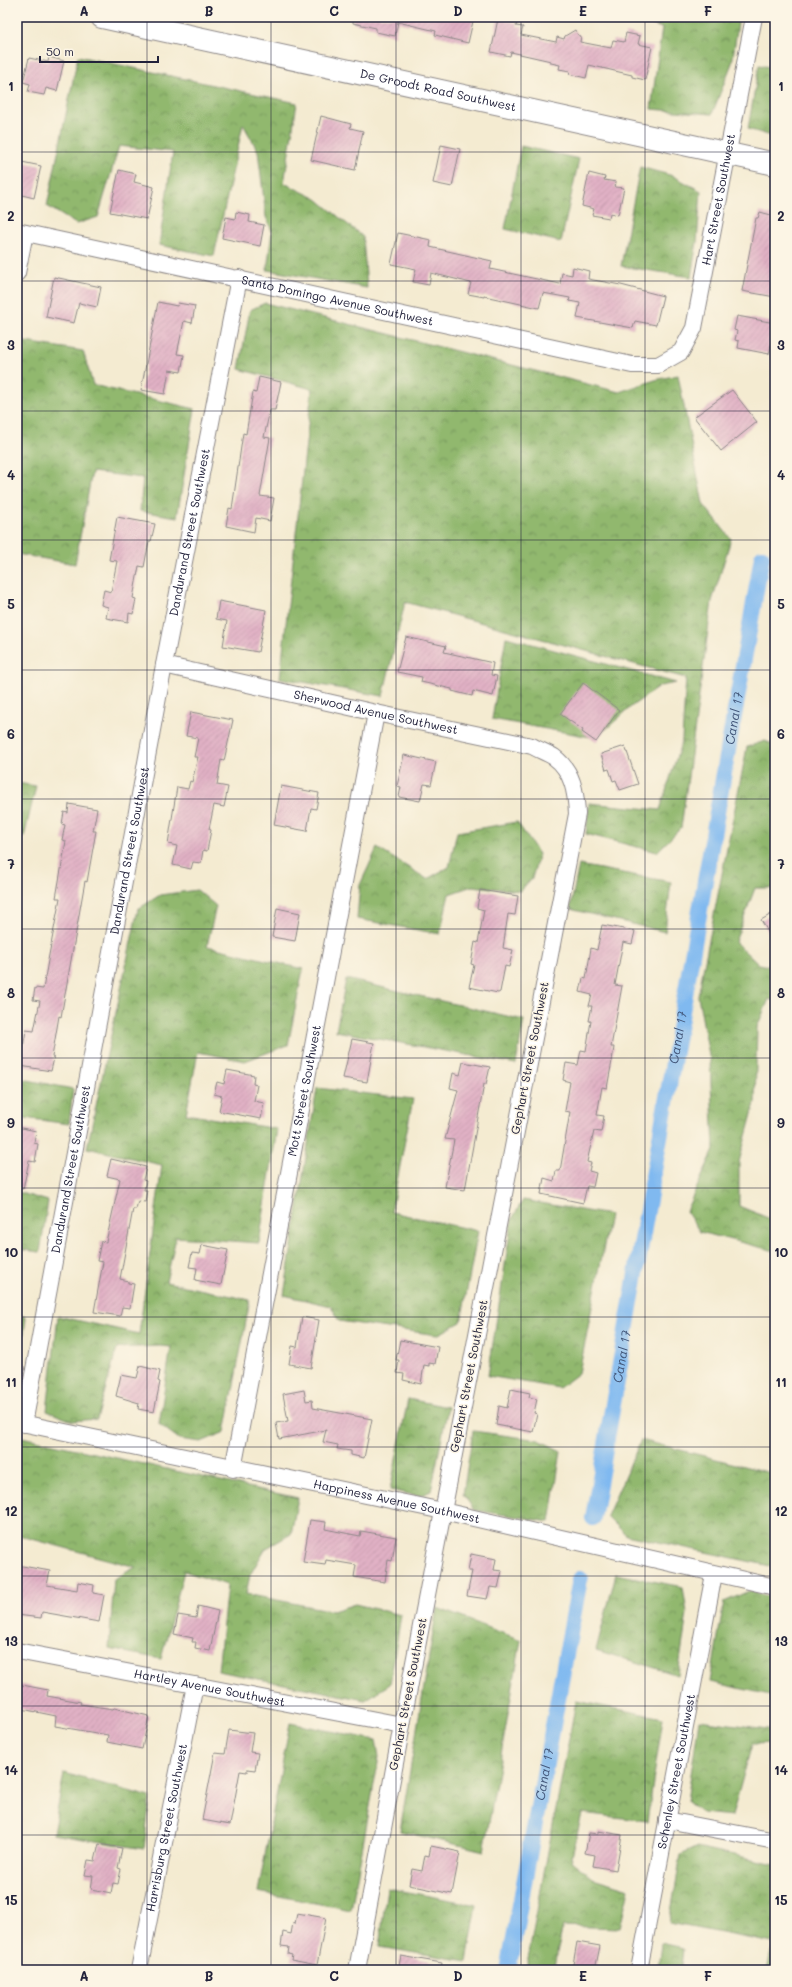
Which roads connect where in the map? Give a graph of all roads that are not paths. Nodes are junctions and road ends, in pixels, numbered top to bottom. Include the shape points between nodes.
1 (102, 17) edge
2 (754, 17) edge
3 (728, 153) junction
4 (775, 164) edge
5 (21, 232) edge
6 (17, 273) edge
7 (239, 278) junction
8 (658, 365) joint
9 (164, 665) junction
10 (376, 714) junction
11 (572, 782) joint
12 (20, 1423) edge
13 (233, 1469) junction
14 (443, 1511) junction
15 (714, 1574) junction
16 (775, 1587) edge
17 (17, 1651) edge
18 (195, 1685) junction
19 (402, 1725) junction
20 (667, 1820) junction
21 (775, 1840) edge
22 (139, 1970) edge
23 (357, 1970) edge
24 (639, 1970) edge

1 - 3 street, De Groodt Road Southwest
2 - 3 street, Hart Street Southwest
3 - 4 street, De Groodt Road Southwest
3 - 8 street, Hart Street Southwest via 694,328 681,352
5 - 6 street
5 - 7 street, Santo Domingo Avenue Southwest
7 - 8 street, Santo Domingo Avenue Southwest via 632,365
7 - 9 street, Dandurand Street Southwest
9 - 10 street, Sherwood Avenue Southwest
9 - 12 street, Dandurand Street Southwest
10 - 11 street, Sherwood Avenue Southwest via 532,746 554,757 567,771
10 - 13 street, Mott Street Southwest
11 - 14 street, Gephart Street Southwest via 577,814
12 - 13 street, Happiness Avenue Southwest
13 - 14 street, Happiness Avenue Southwest
14 - 15 street, Happiness Avenue Southwest
14 - 19 street, Gephart Street Southwest
15 - 16 street, Happiness Avenue Southwest
15 - 20 street, Schenley Street Southwest
17 - 18 street, Hartley Avenue Southwest
18 - 19 street, Hartley Avenue Southwest
18 - 22 street, Harrisburg Street Southwest
19 - 23 street, Gephart Street Southwest
20 - 21 street
20 - 24 street, Schenley Street Southwest

